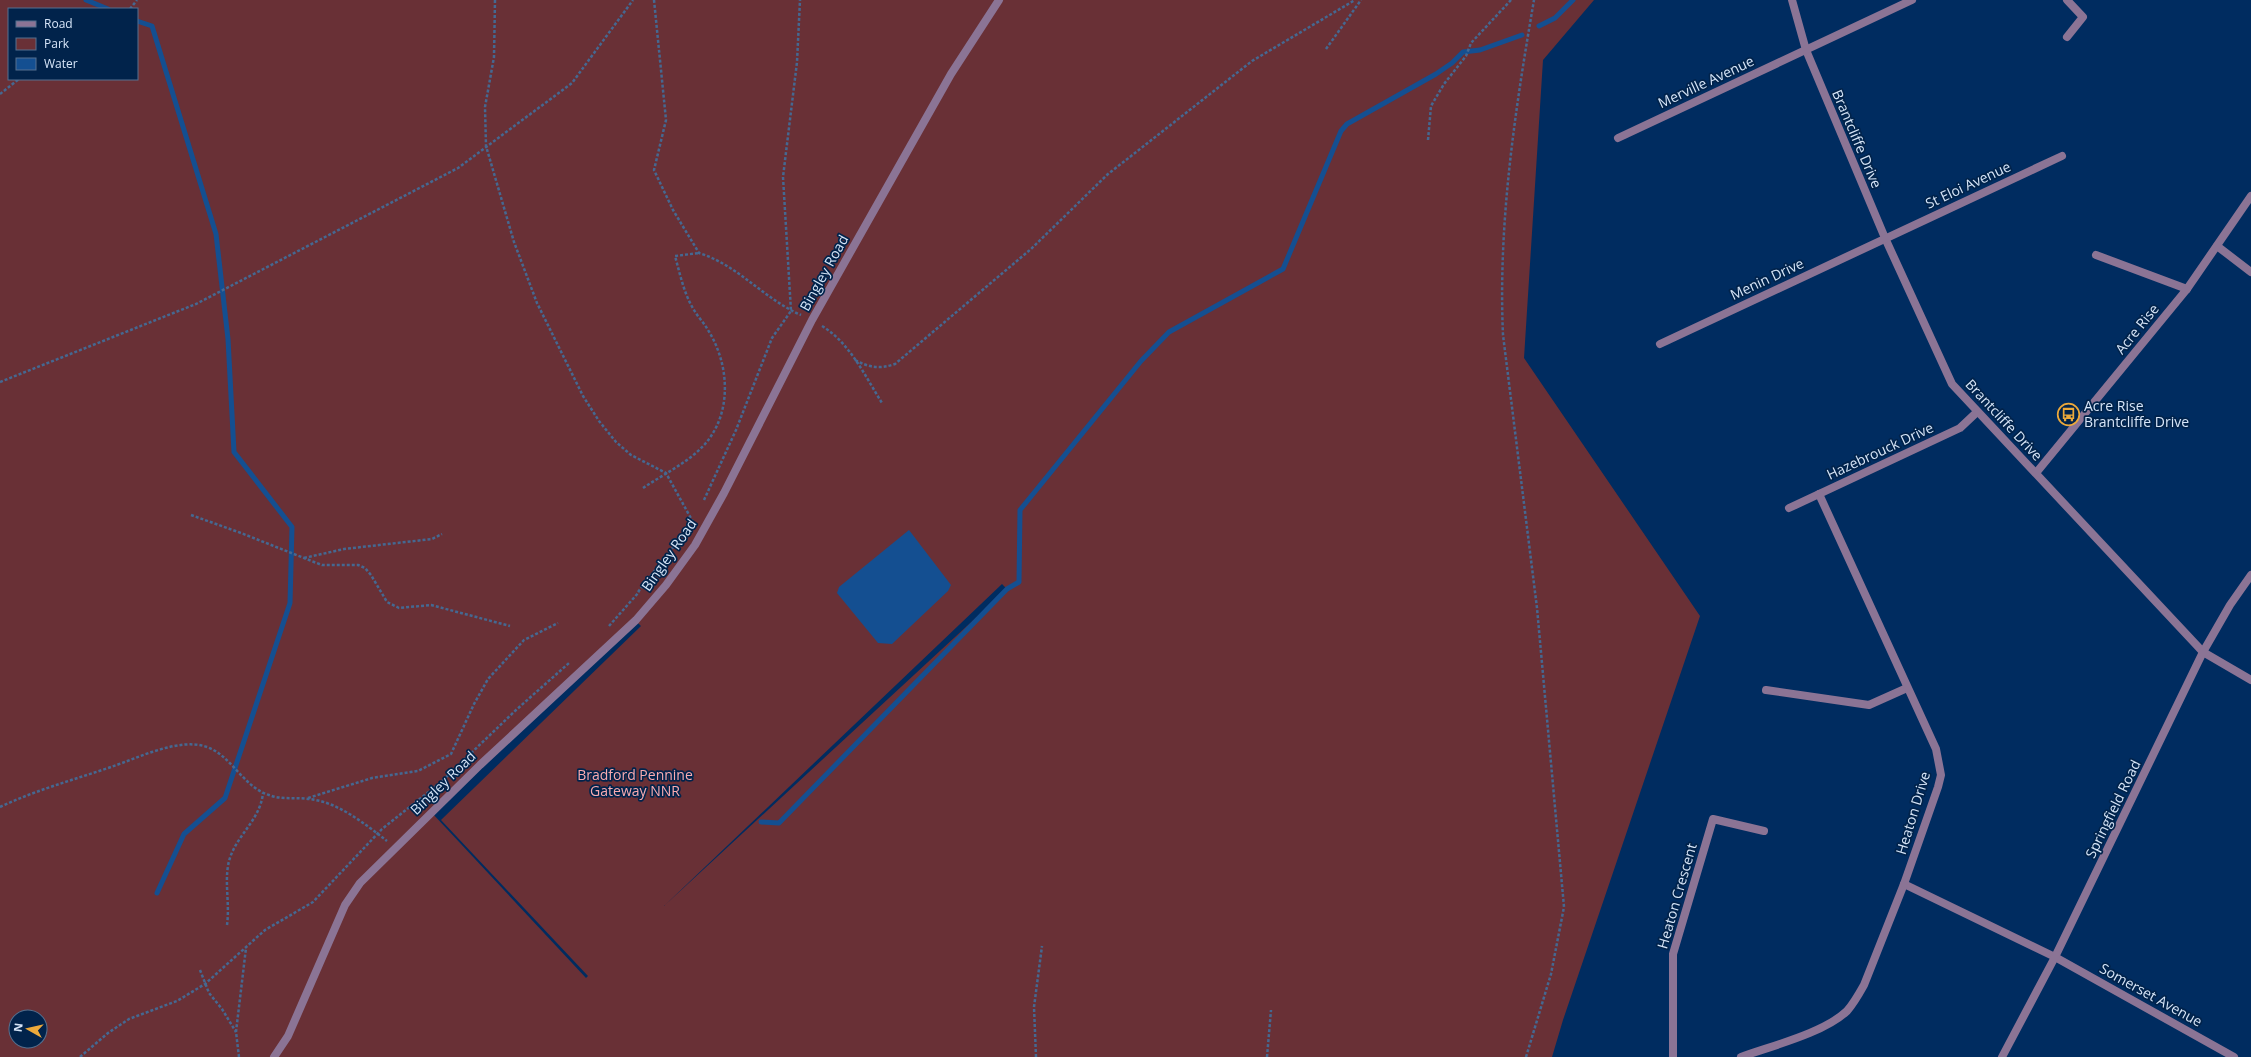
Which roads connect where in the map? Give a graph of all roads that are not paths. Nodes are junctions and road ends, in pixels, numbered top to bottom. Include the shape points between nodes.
1 (999, 0) edge
2 (1792, 0) edge
3 (1912, 0) edge
4 (2067, 0) edge
5 (2067, 37) dead end
6 (1806, 50) junction
7 (1618, 138) dead end
8 (2062, 156) dead end
9 (2251, 196) edge
10 (1885, 238) junction
11 (2217, 246) junction
12 (2096, 255) dead end
13 (2251, 272) edge
14 (2187, 289) junction
15 (1660, 344) dead end
16 (1977, 412) junction
17 (2036, 473) junction
18 (1819, 494) junction
19 (1789, 508) dead end
20 (2251, 575) edge
21 (2203, 652) junction
22 (2251, 680) edge
23 (1907, 688) junction
24 (1766, 690) dead end
25 (1764, 831) dead end
26 (1904, 884) junction
27 (2055, 957) junction
28 (274, 1057) edge
29 (1673, 1057) edge
30 (1741, 1057) edge
31 (2002, 1057) edge
32 (2234, 1057) edge

1 - 28 street, Bingley Road via 943,88 812,320 695,545 636,620 480,765 360,883 345,905 288,1036
2 - 6 street, Brantcliffe Drive
3 - 6 street, Merville Avenue
4 - 5 street via 2083,17
6 - 7 street, Merville Avenue
6 - 10 street, Brantcliffe Drive
8 - 10 street, St Eloi Avenue
9 - 11 street, Acre Rise
10 - 15 street, Menin Drive
10 - 16 street, Brantcliffe Drive via 1952,384
11 - 13 street
11 - 14 street, Acre Rise
12 - 14 street
14 - 17 street, Acre Rise
16 - 17 street, Brantcliffe Drive
16 - 18 street, Hazebrouck Drive via 1960,428
17 - 21 street, Brantcliffe Drive
18 - 19 street, Hazebrouck Drive
18 - 23 street, Heaton Drive
20 - 21 street, Springfield Road
21 - 22 street, Brantcliffe Drive
21 - 27 street, Springfield Road
23 - 24 street via 1869,705
23 - 26 street, Heaton Drive via 1936,749 1941,775
25 - 29 street, Heaton Crescent via 1714,818 1673,954
26 - 27 street, Somerset Avenue
26 - 30 street, Heaton Drive via 1864,985 1847,1010 1820,1028
27 - 31 street, Springfield Road
27 - 32 street, Somerset Avenue

